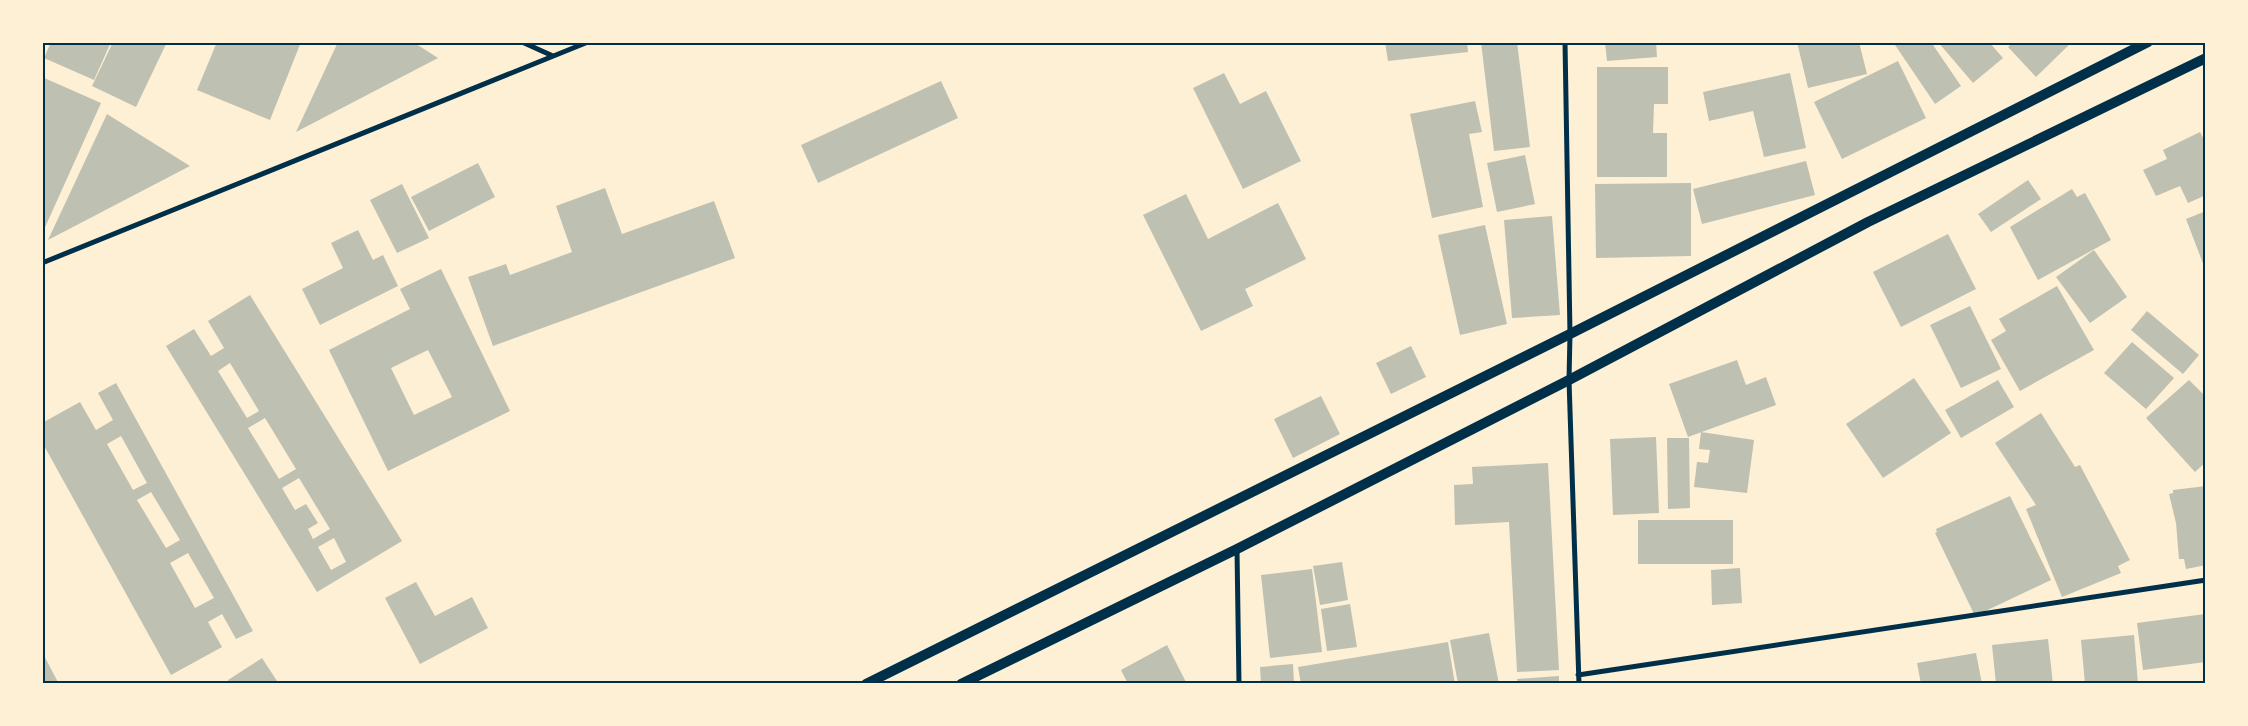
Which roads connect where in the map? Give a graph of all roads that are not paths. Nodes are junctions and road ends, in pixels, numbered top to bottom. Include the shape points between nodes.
1 (522, 42) edge
2 (588, 42) edge
3 (1565, 42) edge
4 (2148, 42) edge
5 (553, 56) junction
6 (2206, 58) edge
7 (42, 264) edge
8 (1570, 334) junction
9 (1569, 380) junction
10 (1237, 549) junction
11 (2206, 580) edge
12 (1578, 674) junction
13 (866, 684) edge
14 (961, 684) edge
15 (1239, 684) edge
16 (1579, 684) edge

1 - 5 street
2 - 5 street
3 - 8 street
4 - 8 main road
5 - 7 street
6 - 9 main road via 1868,222
8 - 9 street
8 - 13 main road
9 - 10 main road
9 - 12 street
10 - 14 main road
10 - 15 street
11 - 12 street
12 - 16 street

